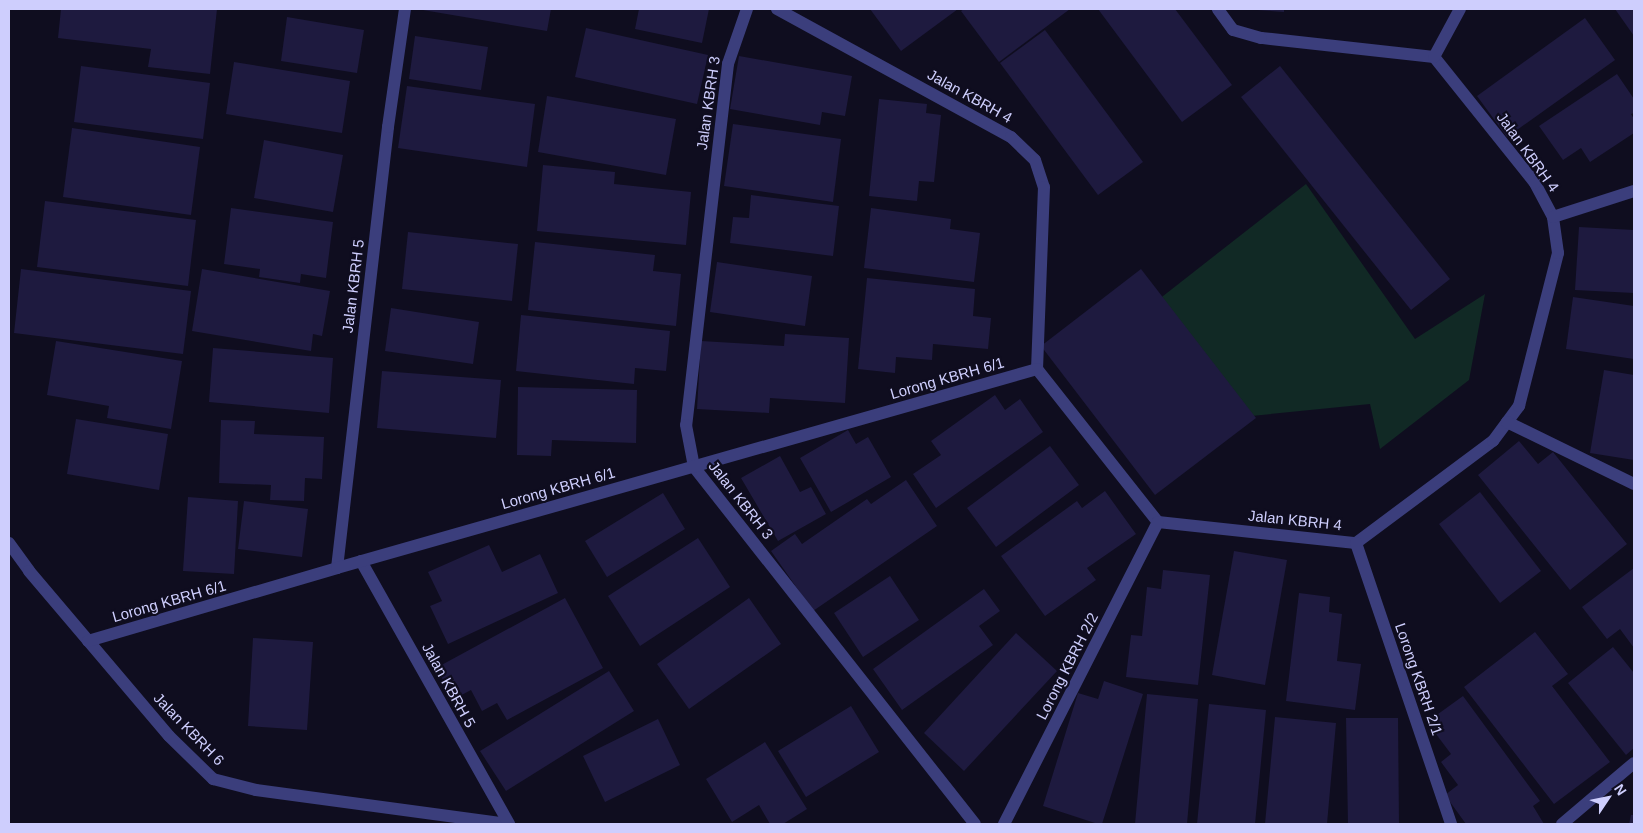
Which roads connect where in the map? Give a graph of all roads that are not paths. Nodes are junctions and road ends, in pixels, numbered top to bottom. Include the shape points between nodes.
1 (405, 9) edge
2 (747, 9) edge
3 (777, 9) edge
4 (1218, 9) edge
5 (1460, 9) edge
6 (1434, 57) junction
7 (1634, 191) edge
8 (1553, 217) junction
9 (1037, 369) junction
10 (1507, 422) junction
11 (694, 467) junction
12 (1634, 484) edge
13 (1158, 522) junction
14 (9, 543) edge
15 (1356, 543) junction
16 (362, 561) junction
17 (337, 568) junction
18 (88, 641) junction
19 (1634, 763) edge
20 (508, 824) edge
21 (975, 824) edge
22 (1004, 824) edge
23 (1450, 824) edge
24 (1562, 824) edge

1 - 17 street, Jalan KBRH 5 via 388,127
2 - 11 street, Jalan KBRH 3 via 728,64 686,425
3 - 9 street, Jalan KBRH 4 via 1011,137 1035,160 1044,187
4 - 6 street via 1232,30 1260,38
5 - 6 street
6 - 8 street, Jalan KBRH 4 via 1535,183
7 - 8 street
8 - 10 street, Jalan KBRH 4 via 1558,253 1519,406
9 - 11 street, Lorong KBRH 6/1
9 - 13 street
10 - 12 street
10 - 15 street, Jalan KBRH 4 via 1493,441
11 - 16 street, Lorong KBRH 6/1
11 - 21 street, Jalan KBRH 3
13 - 15 street, Jalan KBRH 4
13 - 22 street, Lorong KBRH 2/2
14 - 18 street, Jalan KBRH 6 via 29,572
15 - 23 street, Lorong KBRH 2/1
16 - 17 street, Lorong KBRH 6/1
16 - 20 street, Jalan KBRH 5
17 - 18 street, Lorong KBRH 6/1
18 - 20 street, Jalan KBRH 6 via 169,736 213,779 256,790
19 - 24 street

